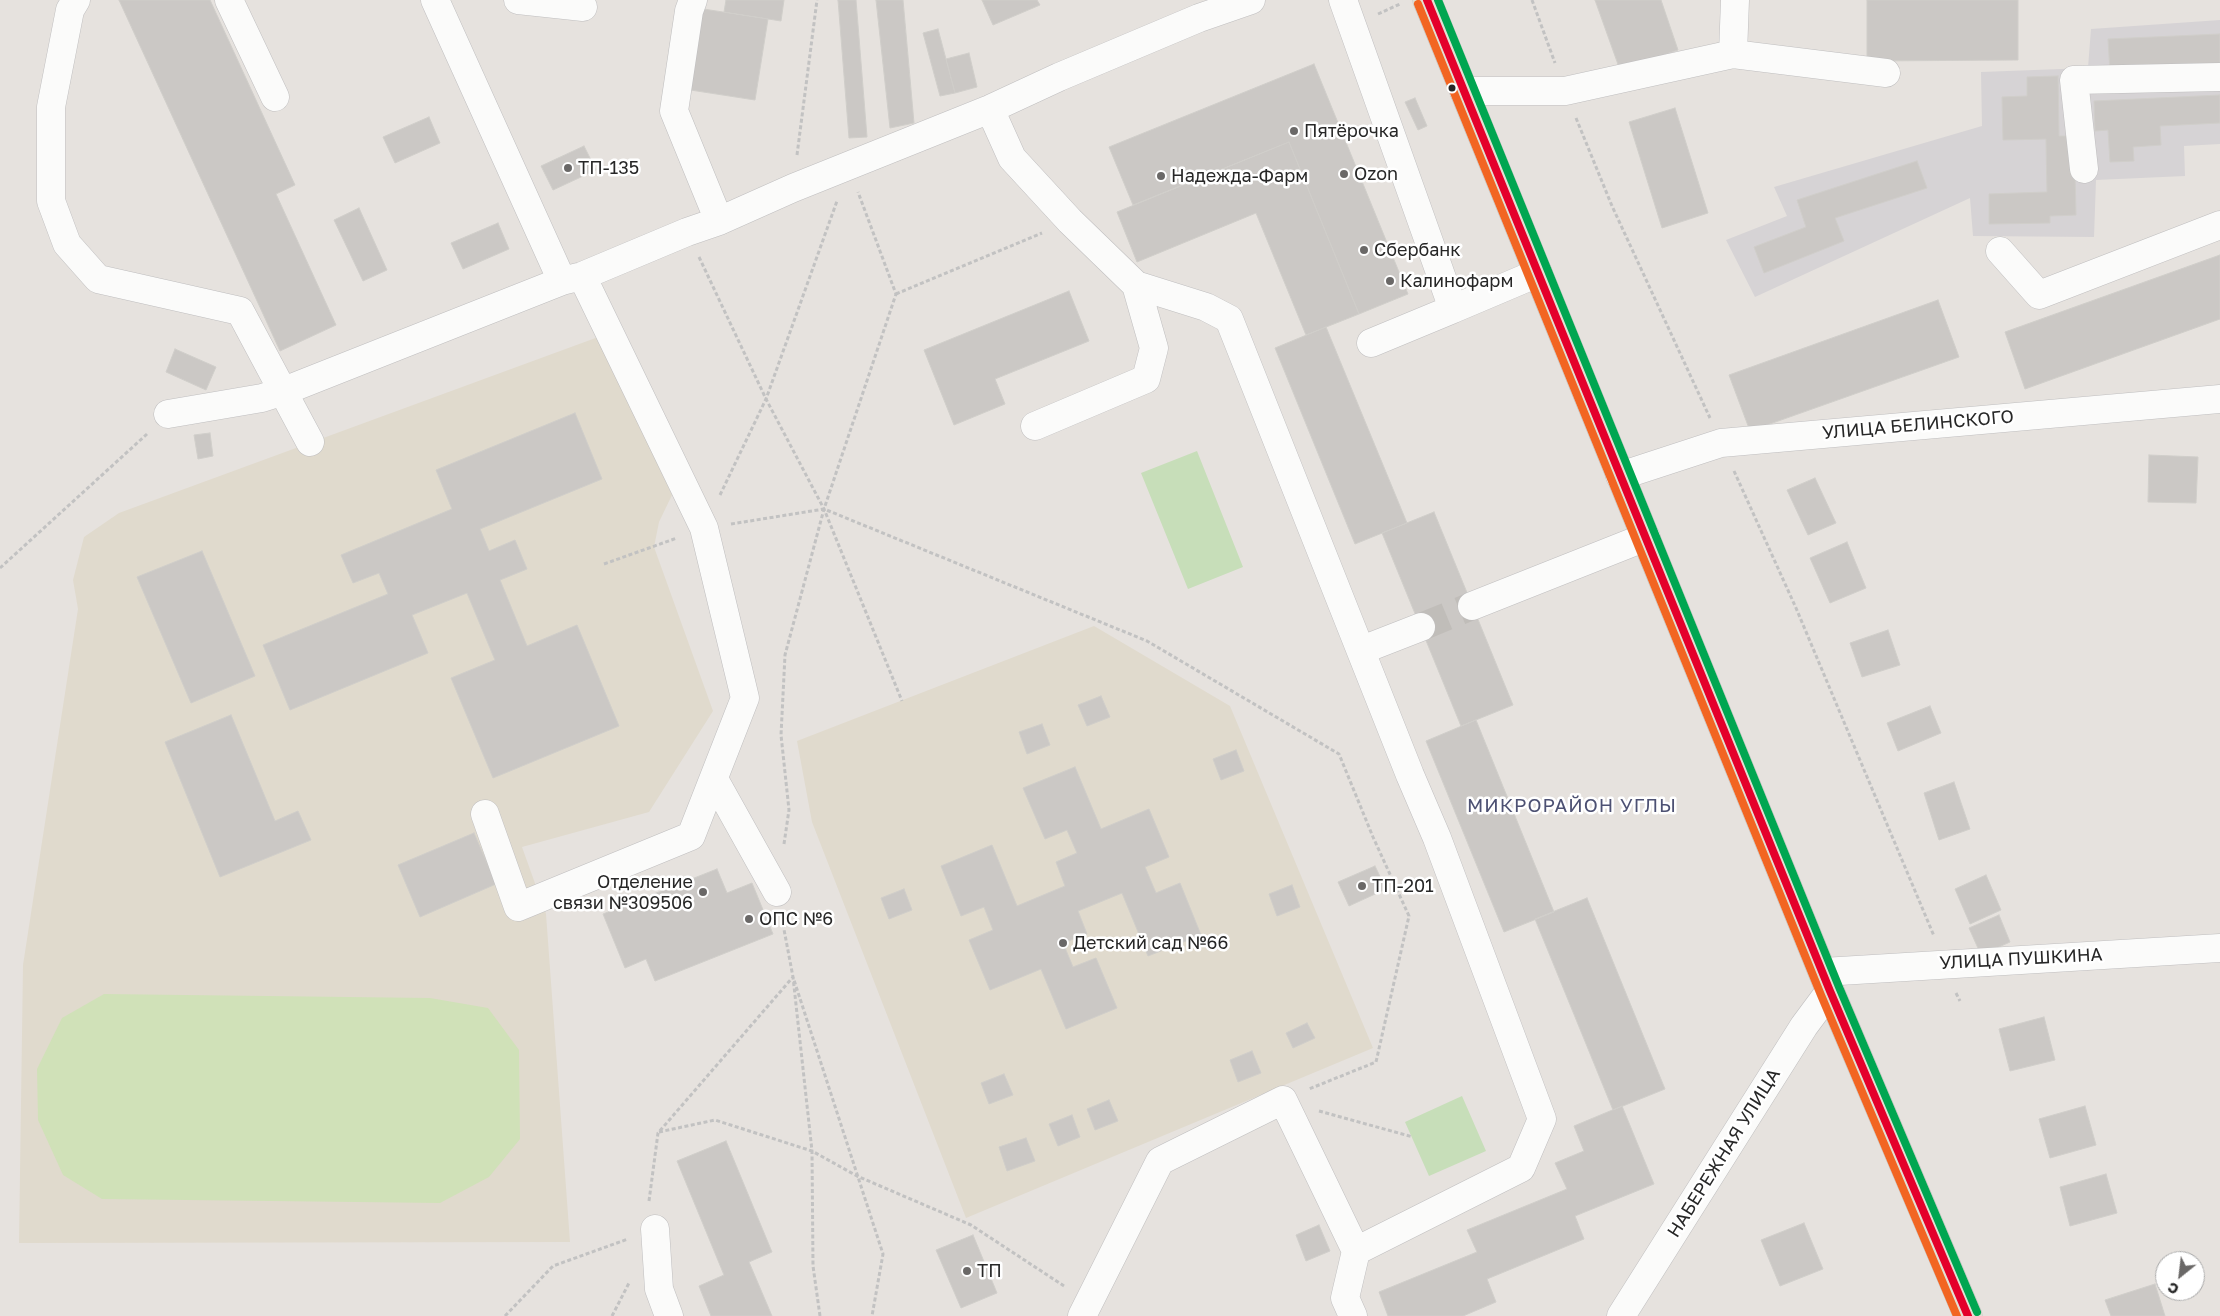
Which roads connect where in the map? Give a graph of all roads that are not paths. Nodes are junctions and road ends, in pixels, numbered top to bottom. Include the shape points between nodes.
1 (76, 0) edge
2 (229, 0) edge
3 (436, 0) edge
4 (518, 0) edge
5 (693, 0) edge
6 (1251, 0) edge
7 (1343, 0) edge
8 (1427, 0) edge
9 (1735, 0) edge
10 (583, 7) dead end
11 (1195, 9) edge
12 (1733, 54) junction
13 (1886, 73) dead end
14 (2220, 77) edge
15 (1464, 91) junction
16 (275, 97) dead end
17 (990, 109) junction
18 (2084, 169) dead end
19 (719, 221) junction
20 (2220, 225) edge
21 (2000, 251) dead end
22 (1538, 273) junction
23 (572, 278) junction
24 (1136, 285) junction
25 (1453, 308) junction
26 (1371, 343) dead end
27 (284, 391) junction
28 (2220, 399) edge
29 (168, 414) road end
30 (1035, 426) dead end
31 (310, 442) dead end
32 (1620, 476) junction
33 (1646, 537) junction
34 (1472, 606) tunnel mouth
35 (1421, 627) tunnel mouth
36 (1362, 650) junction
37 (714, 779) junction
38 (485, 814) dead end
39 (777, 892) road end
40 (2220, 948) edge
41 (1826, 982) junction
42 (656, 1229) road end
43 (1356, 1251) junction
44 (1085, 1309) edge
45 (669, 1316) edge
46 (1353, 1316) edge
47 (1621, 1316) edge
48 (1968, 1316) edge

1 - 27 street via 70,10 51,107 52,201 67,244 98,279 240,311
2 - 16 street
3 - 23 street
4 - 10 street
5 - 19 street via 674,111
6 - 11 street
7 - 25 street
8 - 15 main road
9 - 12 street
11 - 17 street
12 - 13 street
12 - 15 street via 1565,91
14 - 18 street via 2074,80
15 - 22 main road
17 - 19 street
17 - 24 street via 1012,158 1070,221
19 - 23 street
20 - 21 street via 2039,295
22 - 25 street
22 - 32 main road
23 - 27 street
23 - 37 street via 704,528 745,698
24 - 30 street via 1154,348 1146,379
24 - 36 street via 1206,307 1229,319
25 - 26 street
27 - 29 street via 262,398
27 - 31 street
28 - 32 street, УЛИЦА БЕЛИНСКОГО via 1721,442
32 - 33 main road
33 - 34 street
33 - 41 main road
35 - 36 street
36 - 43 street via 1437,838 1542,1119 1521,1168
37 - 38 street via 691,836 518,907
37 - 39 street
40 - 41 street, УЛИЦА ПУШКИНА via 1945,964
41 - 47 street, НАБЕРЕЖНАЯ УЛИЦА via 1804,1026
41 - 48 main road
42 - 45 street via 659,1288
43 - 44 street via 1283,1100 1201,1130 1160,1161
43 - 46 street via 1345,1298

